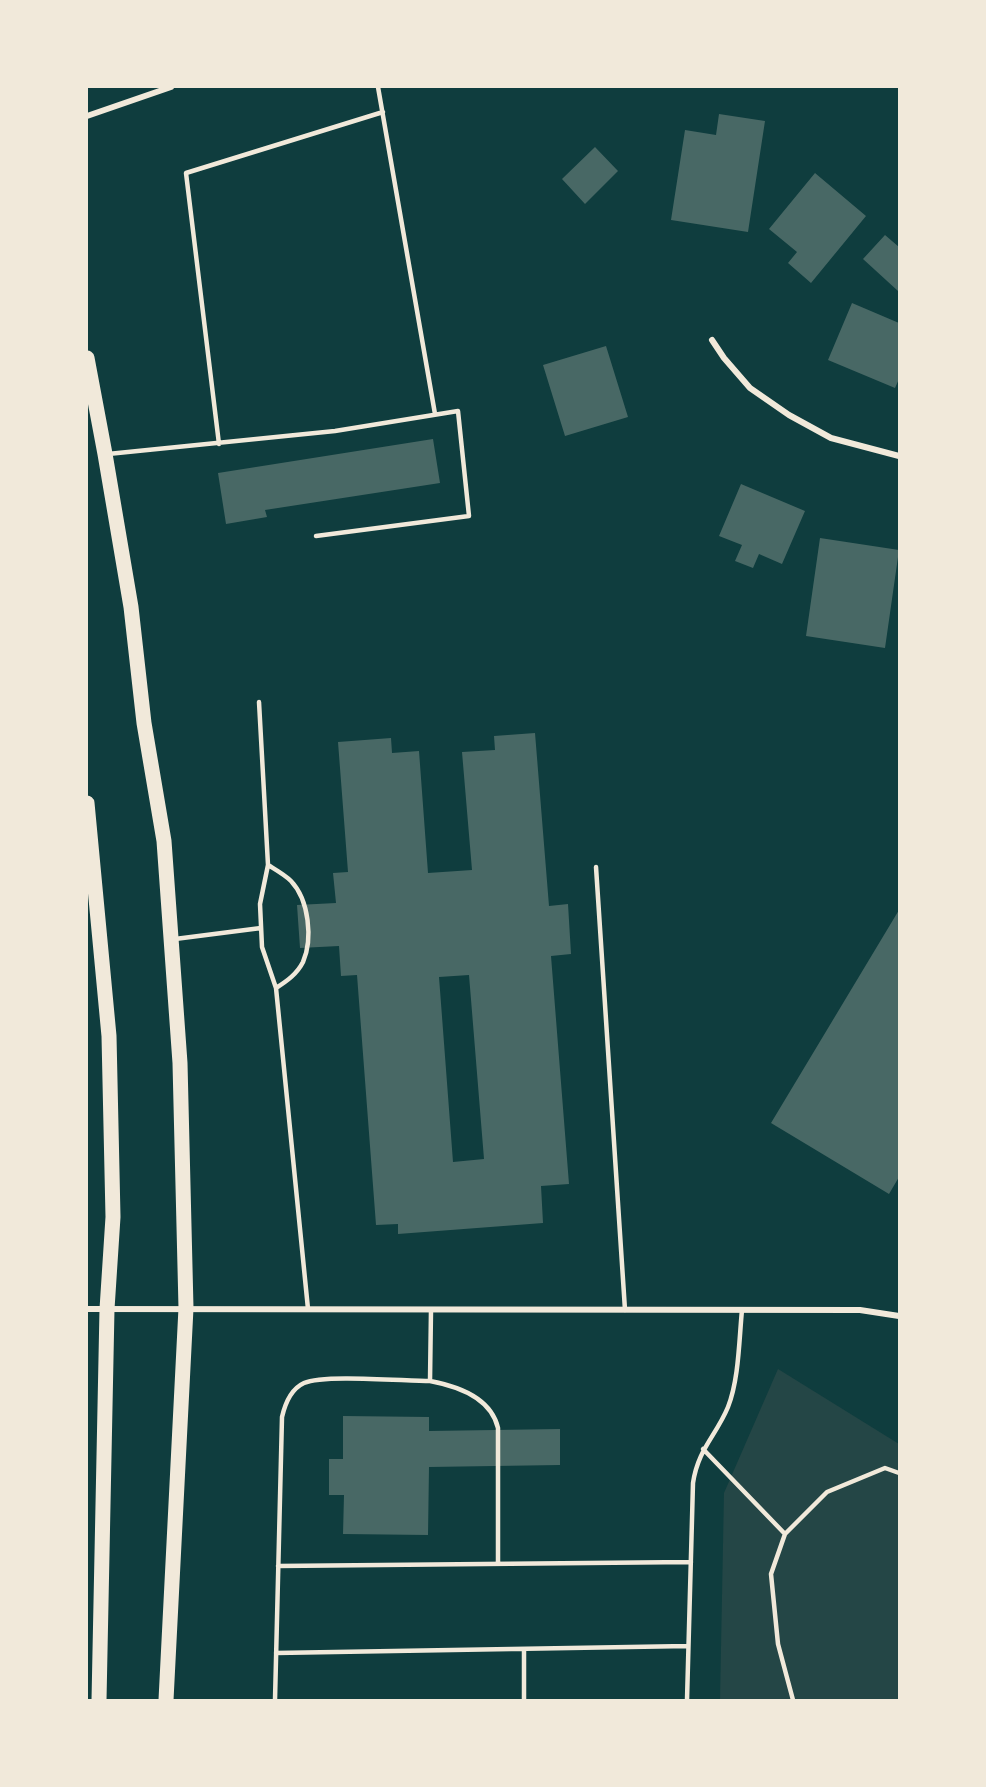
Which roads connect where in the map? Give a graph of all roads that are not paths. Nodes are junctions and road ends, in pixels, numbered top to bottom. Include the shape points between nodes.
1 (171, 87) edge
2 (378, 87) edge
3 (383, 112) junction
4 (87, 116) edge
5 (712, 340) dead end
6 (87, 358) edge
7 (435, 414) junction
8 (219, 444) junction
9 (105, 454) junction
10 (899, 456) edge
11 (316, 536) dead end
12 (259, 702) dead end
13 (87, 803) edge
14 (268, 865) junction
15 (596, 867) dead end
16 (261, 928) junction
17 (172, 939) junction
18 (276, 987) junction
19 (186, 1308) junction
20 (87, 1309) edge
21 (107, 1309) junction
22 (308, 1309) junction
23 (431, 1310) junction
24 (625, 1310) junction
25 (742, 1310) junction
26 (899, 1316) edge
27 (430, 1381) junction
28 (703, 1449) junction
29 (899, 1473) edge
30 (785, 1534) junction
31 (691, 1562) junction
32 (498, 1564) junction
33 (278, 1566) junction
34 (688, 1646) junction
35 (524, 1649) junction
36 (276, 1653) junction
37 (99, 1700) edge
38 (166, 1700) edge
39 (275, 1700) edge
40 (524, 1700) edge
41 (687, 1700) edge
42 (793, 1700) edge

1 - 4 street
2 - 3 lane
3 - 7 lane
3 - 8 lane via 186,173
5 - 10 street via 750,388 789,415 831,438
6 - 9 main road
7 - 8 lane via 336,431
7 - 11 lane via 458,411 469,516
8 - 9 lane
9 - 17 main road via 164,841
12 - 14 lane
13 - 21 main road via 109,1036 113,1217
14 - 16 lane via 260,904
14 - 18 lane via 291,881 299,892 306,910 308,938 295,974
15 - 24 lane
16 - 17 lane
16 - 18 lane via 262,947
17 - 19 main road via 180,1063
18 - 22 lane
19 - 21 street
19 - 22 street
19 - 38 main road
20 - 21 street
21 - 37 main road
22 - 23 street
23 - 24 street
23 - 27 lane
24 - 25 street
25 - 26 street via 860,1310
25 - 28 lane via 731,1397
27 - 32 lane via 470,1394 489,1408 496,1421
27 - 33 lane via 324,1379 295,1389 282,1417
28 - 30 lane
28 - 31 lane via 693,1483
29 - 30 lane via 885,1468 827,1492
30 - 42 lane via 771,1574 778,1644
31 - 32 lane
31 - 34 lane
32 - 33 lane
33 - 36 lane
34 - 35 lane
34 - 41 lane
35 - 36 lane
35 - 40 lane
36 - 39 lane

